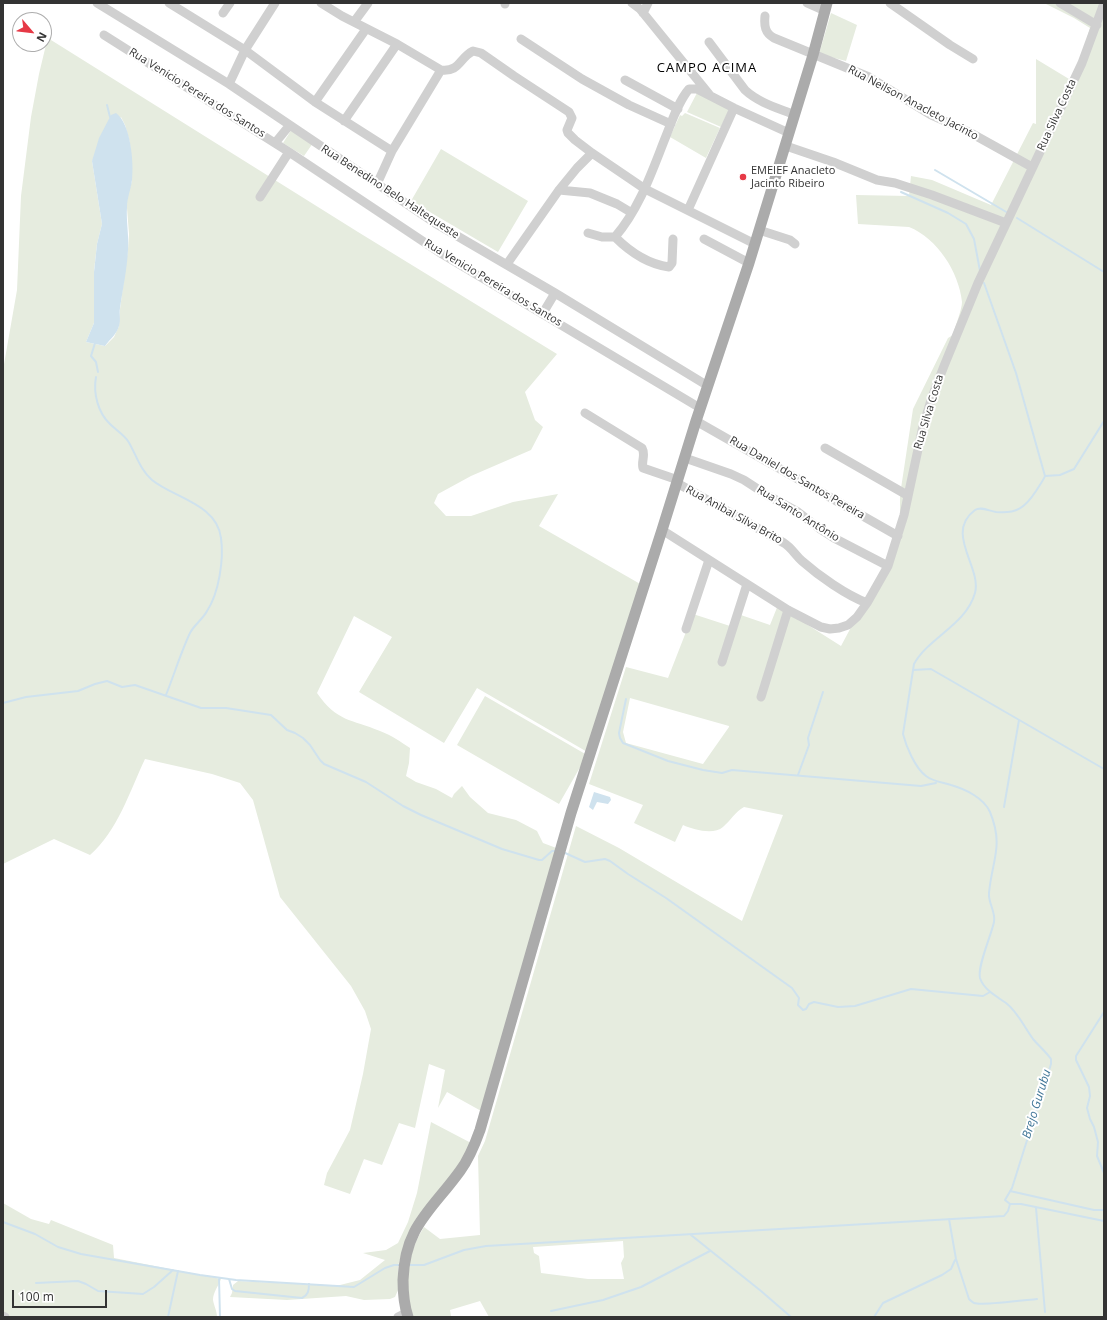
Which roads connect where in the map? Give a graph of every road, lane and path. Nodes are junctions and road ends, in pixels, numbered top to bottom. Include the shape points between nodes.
1 (98, 3) edge
2 (169, 3) edge
3 (230, 3) edge
4 (275, 3) edge
5 (321, 3) edge
6 (368, 3) edge
7 (632, 3) edge
8 (648, 3) edge
9 (808, 3) edge
10 (890, 3) edge
11 (1060, 3) edge
12 (1104, 3) edge
13 (826, 7) edge
14 (223, 13) dead end
15 (643, 13) junction
16 (764, 16) dead end
17 (354, 22) junction
18 (1096, 25) junction
19 (366, 29) junction
20 (104, 35) dead end
21 (521, 39) dead end
22 (709, 42) dead end
23 (397, 44) junction
24 (245, 50) junction
25 (813, 55) junction
26 (973, 59) dead end
27 (441, 70) junction
28 (625, 80) dead end
29 (229, 84) junction
30 (711, 96) junction
31 (315, 102) junction
32 (734, 108) junction
33 (678, 109) junction
34 (795, 115) junction
35 (344, 121) junction
36 (671, 124) junction
37 (289, 126) junction
38 (790, 133) junction
39 (276, 143) junction
40 (786, 146) junction
41 (392, 151) junction
42 (289, 152) junction
43 (592, 153) junction
44 (1032, 167) junction
45 (377, 184) junction
46 (645, 189) junction
47 (559, 190) junction
48 (260, 198) dead end
49 (688, 210) junction
50 (632, 213) junction
51 (1006, 223) junction
52 (759, 230) junction
53 (588, 233) dead end
54 (615, 237) junction
55 (672, 239) dead end
56 (704, 239) dead end
57 (755, 244) junction
58 (794, 244) dead end
59 (750, 263) junction
60 (507, 264) junction
61 (555, 293) junction
62 (543, 313) junction
63 (708, 386) junction
64 (700, 408) junction
65 (585, 413) dead end
66 (696, 421) junction
67 (825, 448) dead end
68 (685, 458) junction
69 (677, 481) junction
70 (907, 496) junction
71 (662, 530) junction
72 (898, 536) junction
73 (709, 560) junction
74 (888, 566) junction
75 (747, 584) junction
76 (867, 603) junction
77 (788, 610) junction
78 (686, 629) dead end
79 (722, 662) dead end
80 (761, 697) dead end
81 (404, 1316) edge

1 - 29 street, Rua Benedino Belo Haltequeste
2 - 24 street
3 - 14 street
4 - 24 street
5 - 17 street
6 - 17 street
7 - 15 street
8 - 15 street
9 - 13 street
10 - 26 street
11 - 18 street
12 - 18 street, Rua Silva Costa
13 - 25 main road
15 - 30 street
16 - 25 street, Rua Neilson Anacleto Jacinto via 769,35
17 - 19 street
18 - 44 street, Rua Silva Costa via 1082,63
19 - 23 street
19 - 31 street
20 - 39 street, Rua Venicio Pereira dos Santos
21 - 36 street via 582,79
22 - 34 street via 752,96
23 - 27 street
23 - 35 street
24 - 29 street
24 - 31 street
25 - 34 main road
25 - 44 street, Rua Neilson Anacleto Jacinto via 869,77 931,115 969,132
27 - 41 street
27 - 43 street via 452,70 472,51 481,53 569,112 572,118 568,133
28 - 33 street
29 - 37 street, Rua Benedino Belo Haltequeste
30 - 32 street
30 - 33 street via 697,89 689,89
31 - 35 street
32 - 38 street
32 - 49 street
33 - 36 street
34 - 38 main road
35 - 41 street
36 - 46 street
37 - 39 street
37 - 45 street, Rua Benedino Belo Haltequeste
38 - 40 main road
39 - 42 street, Rua Venicio Pereira dos Santos
40 - 51 street via 877,180 932,195
40 - 52 main road
41 - 45 street
42 - 48 street
42 - 62 street, Rua Venicio Pereira dos Santos via 442,254
43 - 46 street
43 - 47 street
44 - 51 street, Rua Silva Costa
45 - 60 street, Rua Benedino Belo Haltequeste via 435,223
46 - 49 street
46 - 50 street
47 - 50 street via 590,193
47 - 60 street
49 - 57 street
50 - 54 street
51 - 70 street, Rua Silva Costa via 978,283 932,397
52 - 57 main road
52 - 58 street via 790,240
53 - 54 street
54 - 55 street via 642,258 669,267 672,263
56 - 59 street
57 - 59 main road
59 - 63 main road
60 - 61 street, Rua Benedino Belo Haltequeste
61 - 62 street
61 - 63 street, Rua Benedino Belo Haltequeste
62 - 64 street, Rua Venicio Pereira dos Santos
63 - 64 main road
64 - 66 main road
65 - 69 street, Rua Anibal Silva Brito via 642,448 643,468
66 - 68 main road
66 - 72 street, Rua Daniel dos Santos Pereira
67 - 70 street
68 - 69 main road
68 - 74 street, Rua Santo Antônio via 744,480 798,512 834,538
69 - 71 main road
69 - 76 street, Rua Anibal Silva Brito via 790,546 802,561 845,592
70 - 72 street, Rua Silva Costa
71 - 73 street, Rua Silva Costa
71 - 81 main road via 571,813 480,1130 468,1159 425,1214 410,1242 405,1258
72 - 74 street, Rua Silva Costa
73 - 75 street, Rua Silva Costa
73 - 78 street
74 - 76 street, Rua Silva Costa
75 - 77 street, Rua Silva Costa
75 - 79 street
76 - 77 street, Rua Silva Costa via 848,625 830,629
77 - 80 street

